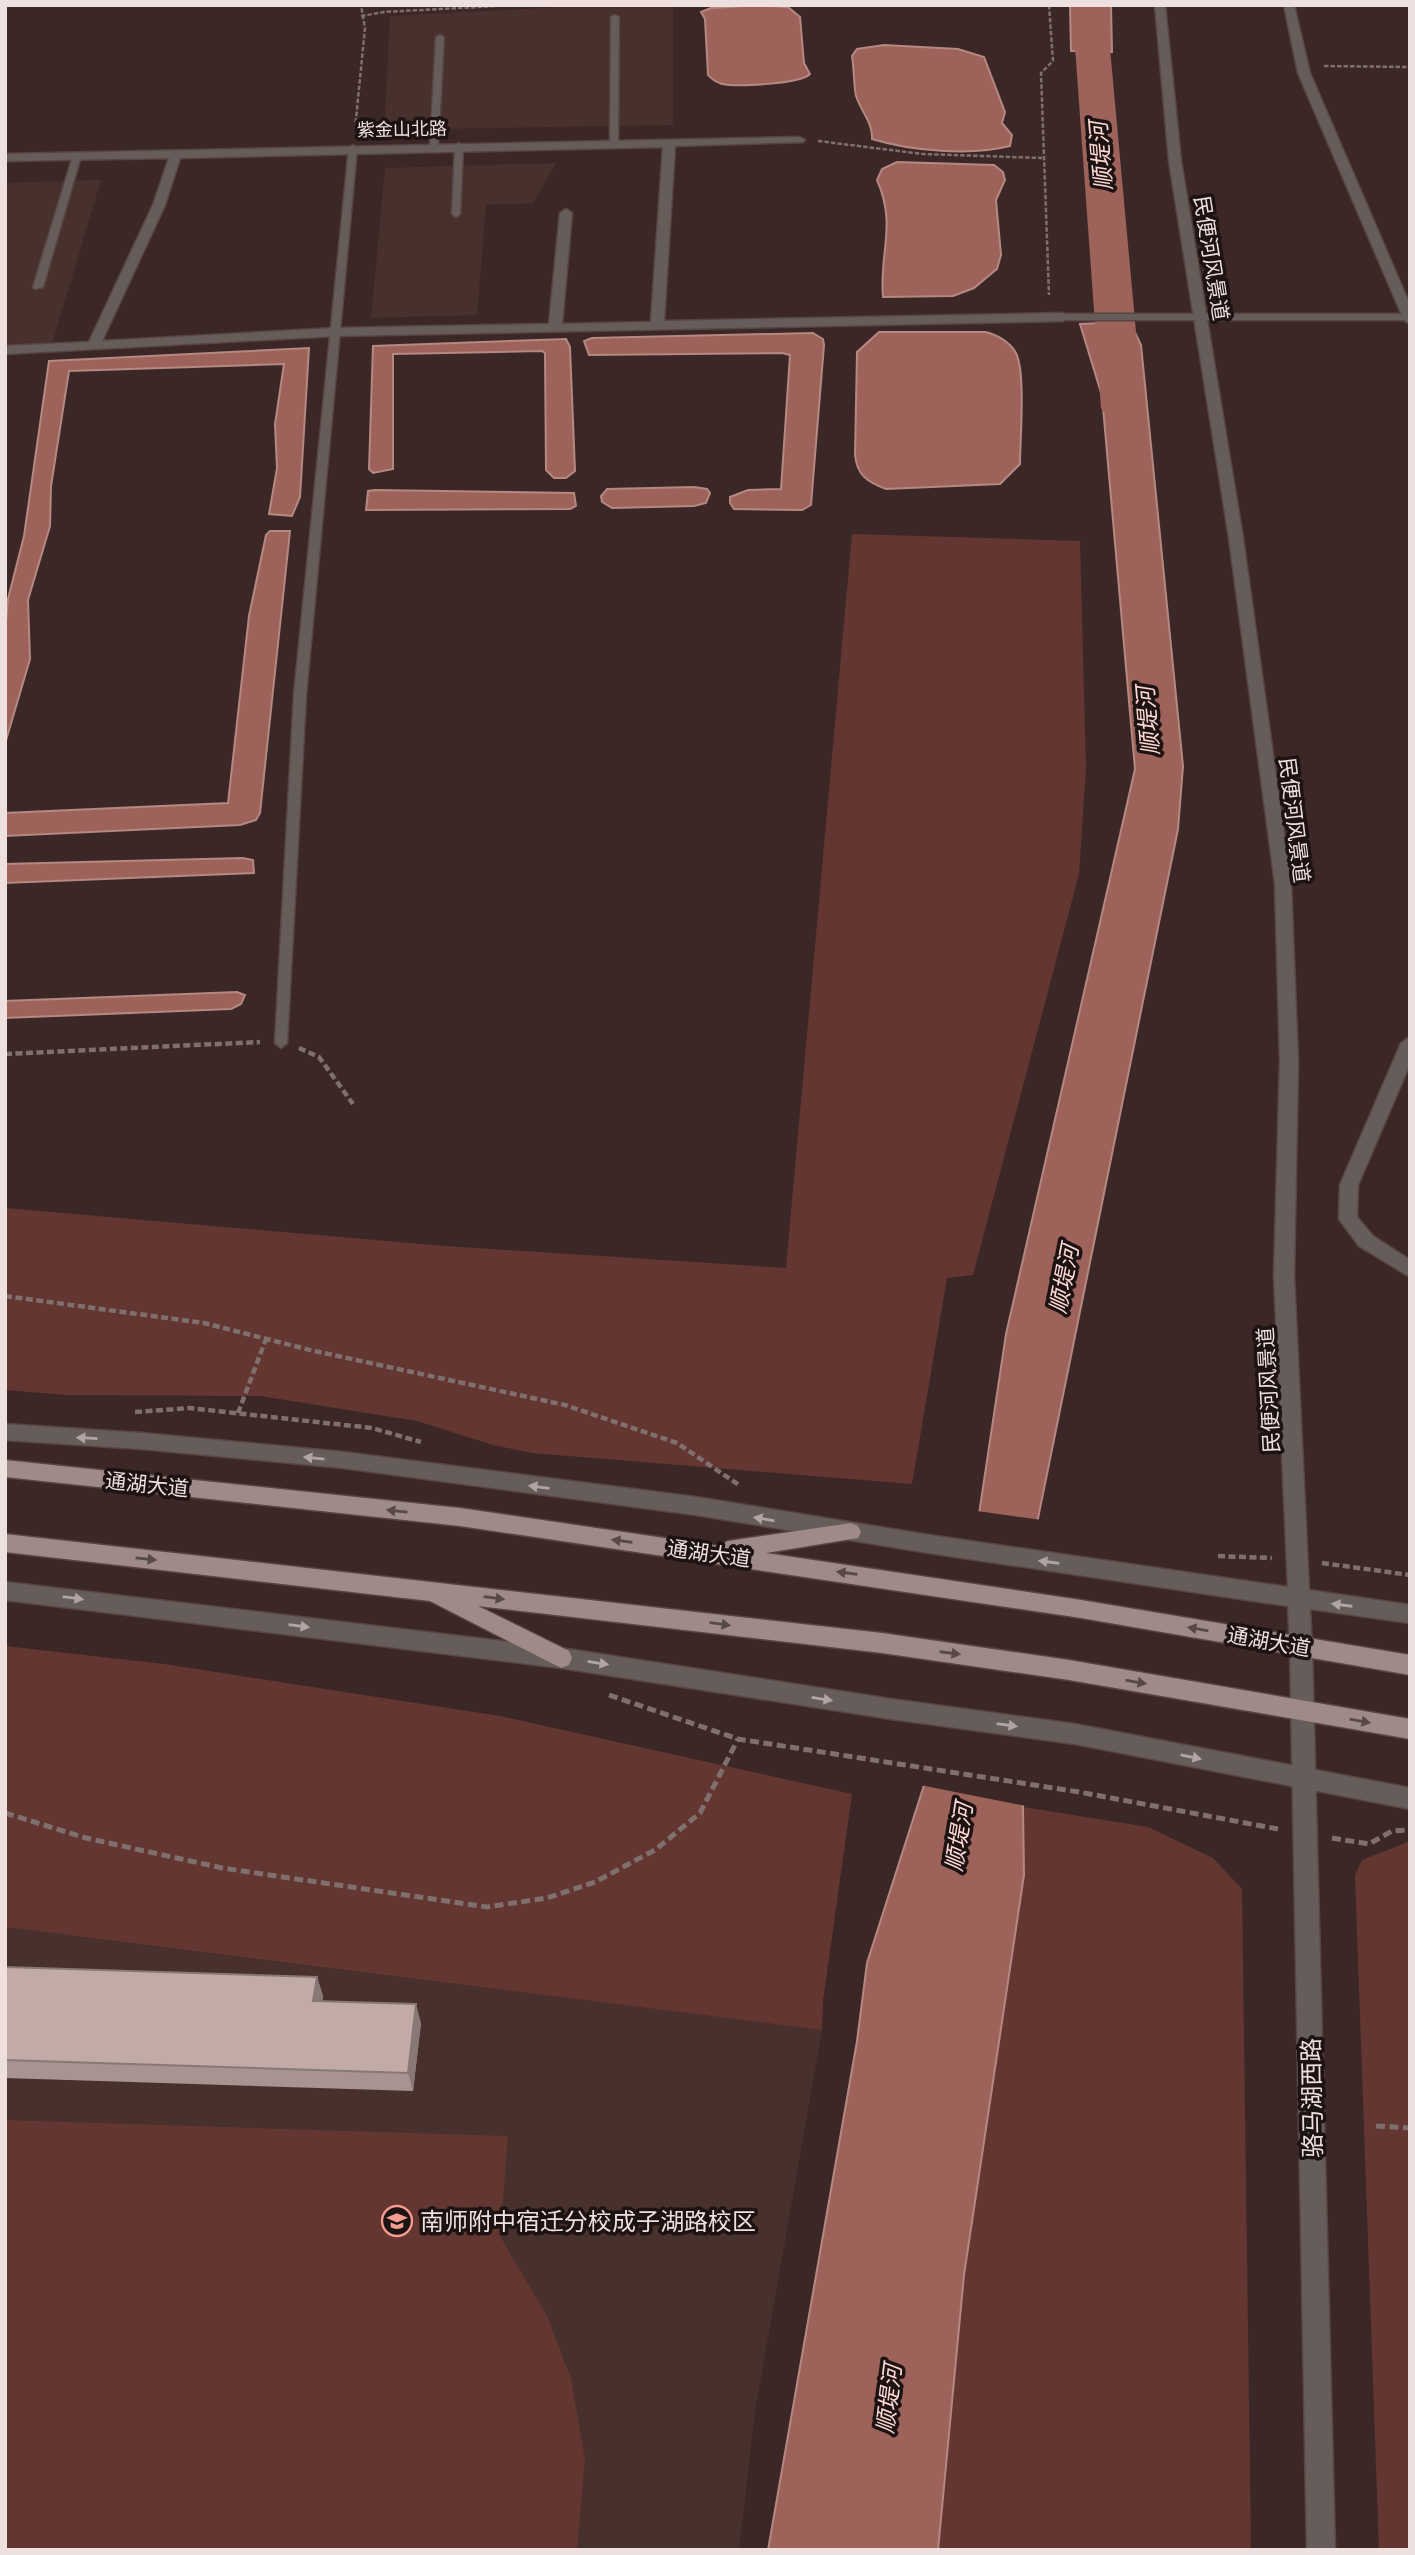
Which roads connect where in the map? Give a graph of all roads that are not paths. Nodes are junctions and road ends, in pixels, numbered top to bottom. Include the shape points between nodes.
1 (1160, 5) edge
2 (1289, 5) edge
3 (615, 17) dead end
4 (440, 37) dead end
5 (799, 139) road end
6 (669, 142) junction
7 (614, 143) junction
8 (434, 146) junction
9 (459, 146) junction
10 (353, 148) junction
11 (176, 153) junction
12 (77, 156) junction
13 (5, 158) edge
14 (566, 213) dead end
15 (456, 214) dead end
16 (38, 287) dead end
17 (1192, 316) junction
18 (1056, 317) joint
19 (1409, 318) edge
20 (657, 324) junction
21 (555, 326) junction
22 (336, 332) junction
23 (94, 345) junction
24 (5, 350) edge
25 (281, 1043) road end
26 (1410, 1043) edge
27 (1410, 1270) edge
28 (5, 1432) edge
29 (5, 1468) edge
30 (851, 1532) junction
31 (5, 1543) edge
32 (706, 1553) junction
33 (425, 1590) junction
34 (5, 1591) edge
35 (1298, 1598) junction
36 (1410, 1614) edge
37 (1301, 1647) junction
38 (561, 1658) junction
39 (1410, 1665) edge
40 (1303, 1711) junction
41 (1410, 1729) edge
42 (1303, 1779) junction
43 (1410, 1799) edge
44 (1321, 2550) edge

1 - 17 street, 民便河风景道
2 - 19 street via 1302,65
3 - 7 lane
4 - 8 lane
5 - 6 street, 紫金山北路
6 - 7 street, 紫金山北路
6 - 20 street
7 - 9 street, 紫金山北路
8 - 9 street, 紫金山北路
8 - 10 street, 紫金山北路
9 - 15 lane
10 - 11 street, 紫金山北路
10 - 22 lane
11 - 12 street, 紫金山北路
11 - 23 street via 159,205
12 - 13 street, 紫金山北路
12 - 16 lane
14 - 21 street
17 - 18 lane
17 - 19 lane
17 - 35 street, 民便河风景道 via 1236,538 1283,884 1289,1060 1284,1276
18 - 20 street
20 - 21 street
21 - 22 street
22 - 23 street
22 - 25 lane via 300,695
23 - 24 street
26 - 27 street via 1349,1185 1348,1219 1366,1241
30 -> 28 street via 696,1506 342,1460
32 -> 29 main road, 通湖大道 via 460,1517
30 - 32 main road
35 -> 30 street
31 -> 33 main road
37 -> 32 main road, 通湖大道
33 - 38 main road
33 -> 40 main road via 882,1643
34 -> 38 street
36 -> 35 street
35 - 37 street, 民便河风景道
37 - 39 main road, 通湖大道
37 - 40 street, 骆马湖西路
38 -> 42 street via 1075,1734
40 -> 41 main road
40 - 42 street, 骆马湖西路
42 - 43 street
42 - 44 street, 骆马湖西路

